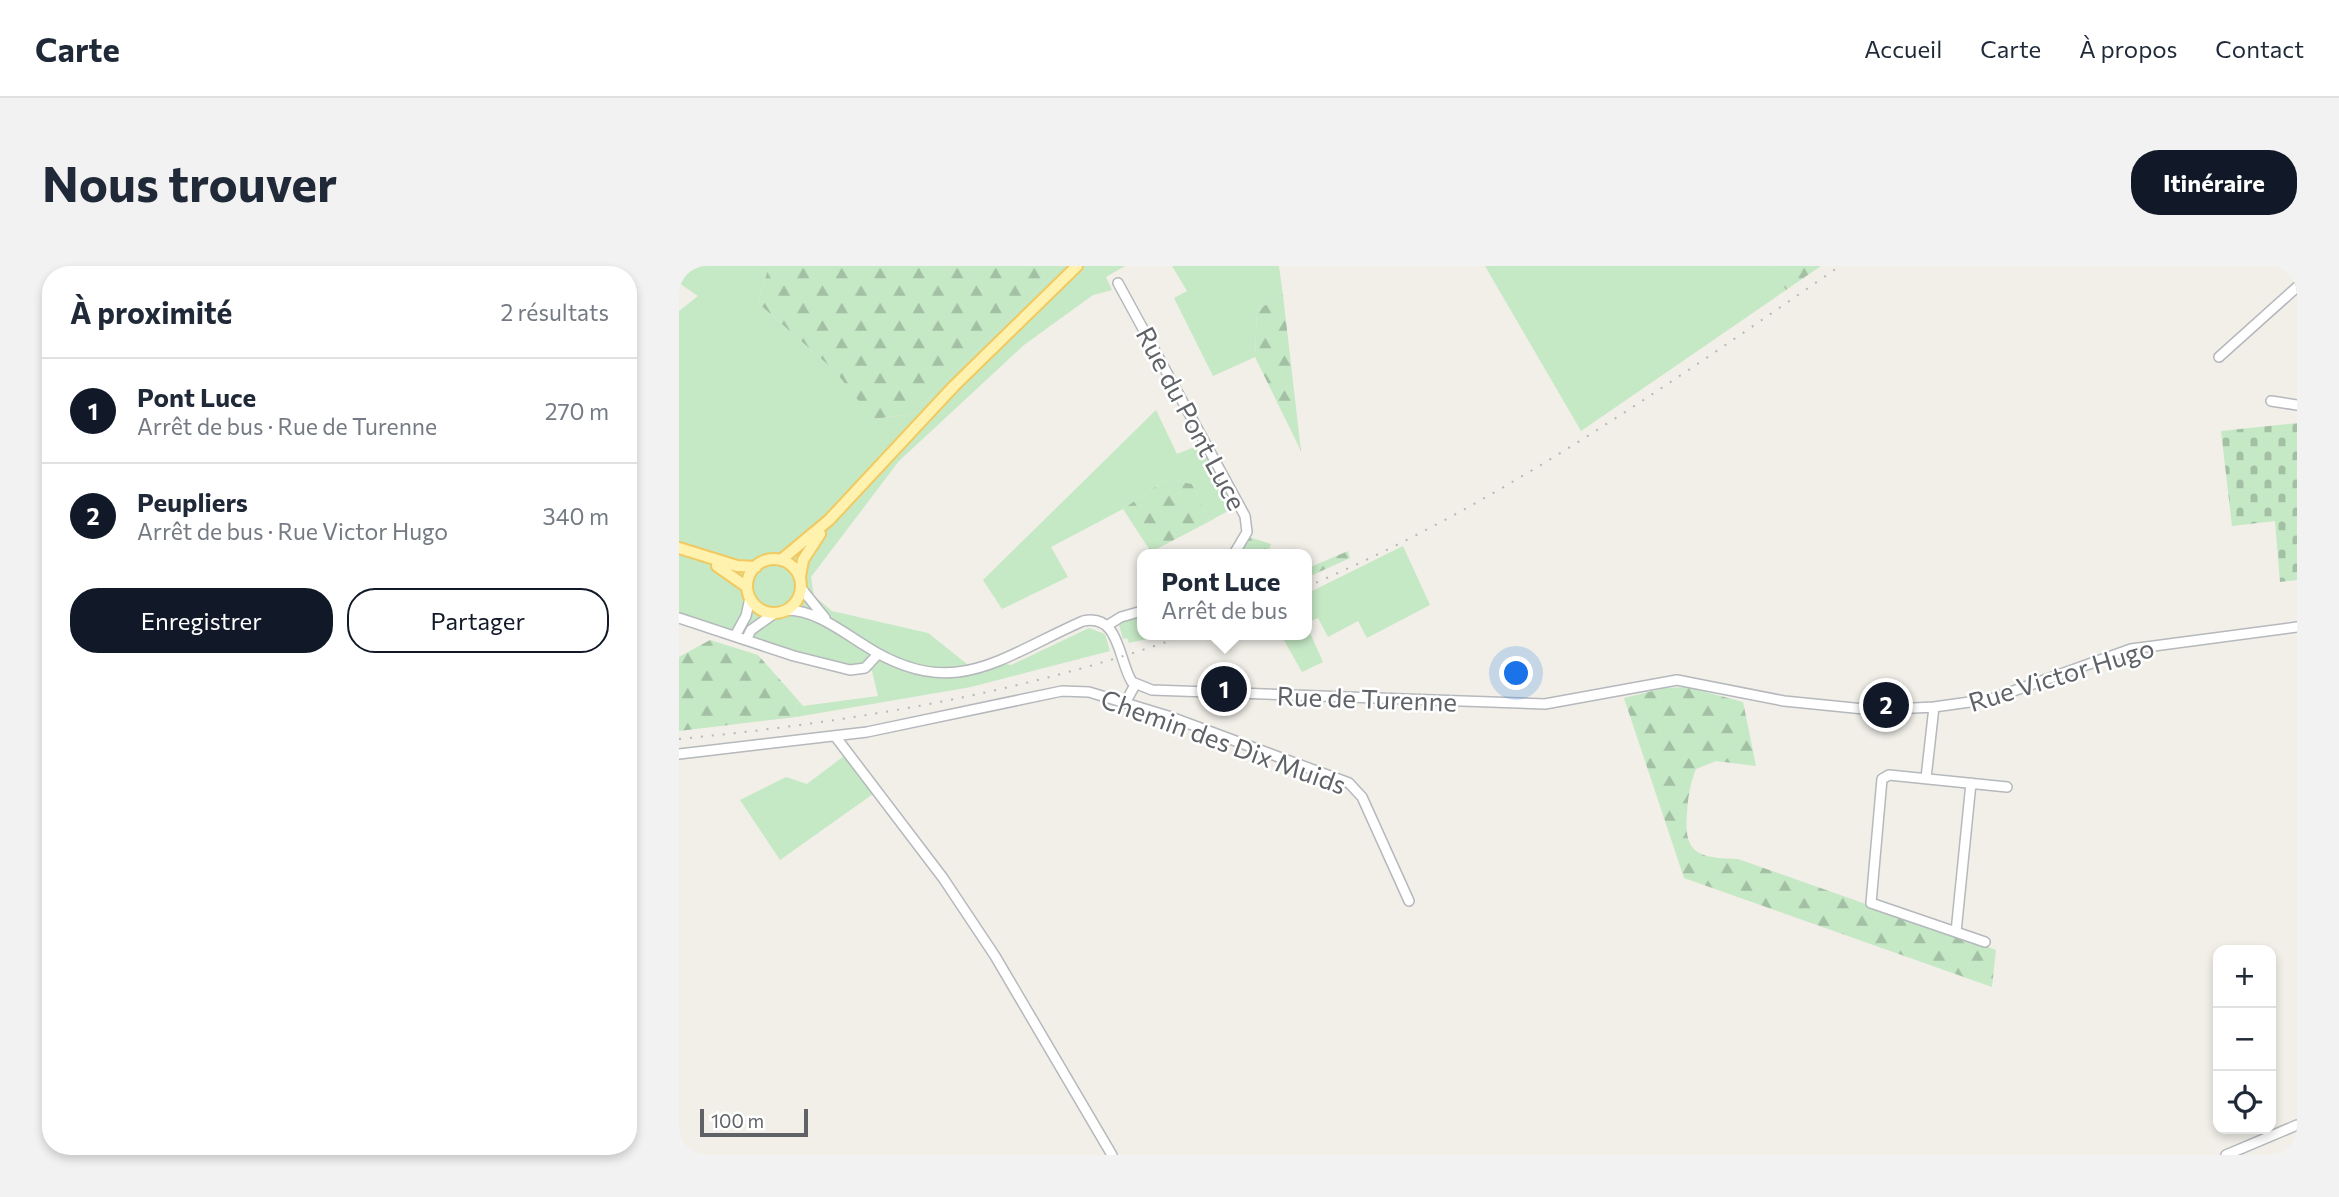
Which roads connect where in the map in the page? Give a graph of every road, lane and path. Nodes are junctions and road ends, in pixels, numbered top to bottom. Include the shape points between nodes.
1 (1077, 266) edge
2 (1118, 283) dead end
3 (2297, 287) edge
4 (2219, 357) dead end
5 (2271, 401) dead end
6 (2297, 405) edge
7 (829, 520) junction
8 (679, 548) edge
9 (1237, 549) edge
10 (703, 558) junction
11 (781, 560) junction
12 (756, 567) junction
13 (800, 583) junction
14 (749, 592) junction
15 (781, 611) junction
16 (1137, 612) edge
17 (679, 618) edge
18 (831, 624) junction
19 (1108, 625) junction
20 (2297, 627) edge
21 (735, 636) junction
22 (746, 640) junction
23 (878, 654) junction
24 (1135, 685) junction
25 (1741, 693) joint
26 (1125, 703) junction
27 (1934, 707) junction
28 (835, 736) junction
29 (679, 754) edge
30 (1926, 778) junction
31 (1971, 783) junction
32 (2007, 787) dead end
33 (1409, 901) dead end
34 (1956, 932) junction
35 (1985, 942) dead end
36 (2297, 1125) edge
37 (1112, 1155) edge
38 (2226, 1155) edge

1 - 7 main road via 938,401
2 - 9 street, Rue du Pont Luce via 1245,516 1247,532
3 - 4 street
5 - 6 street
7 - 11 main road
7 - 13 main road via 803,560
8 - 10 main road
10 - 12 main road
10 - 14 main road via 734,575
11 - 12 main road
11 - 13 main road via 794,568
12 - 14 main road via 749,576
13 - 15 main road via 795,603
13 - 18 street via 808,601
14 - 15 main road via 760,609
14 - 21 street via 746,616
15 - 18 street via 806,613
15 - 22 street via 751,630
16 - 19 street
17 - 21 street
18 - 23 street
19 - 23 street via 1083,621 995,662 954,673 917,672
19 - 24 street
20 - 27 street, Rue Victor Hugo via 2131,649 1991,699
21 - 22 street
22 - 23 street via 850,670 865,668
24 - 25 street, Rue de Turenne via 1163,691 1531,704 1565,702 1667,680
24 - 26 street
25 - 27 street, Rue Victor Hugo via 1867,709
26 - 28 street, Chemin des Dix Muids via 1090,692 1067,691
26 - 33 street, Chemin des Dix Muids via 1353,786
27 - 30 street
28 - 29 street, Chemin des Dix Muids
28 - 37 street via 943,878 995,956
30 - 31 street
30 - 34 street via 1889,775 1882,779 1870,901
31 - 32 street
31 - 34 street
34 - 35 street
36 - 38 street

